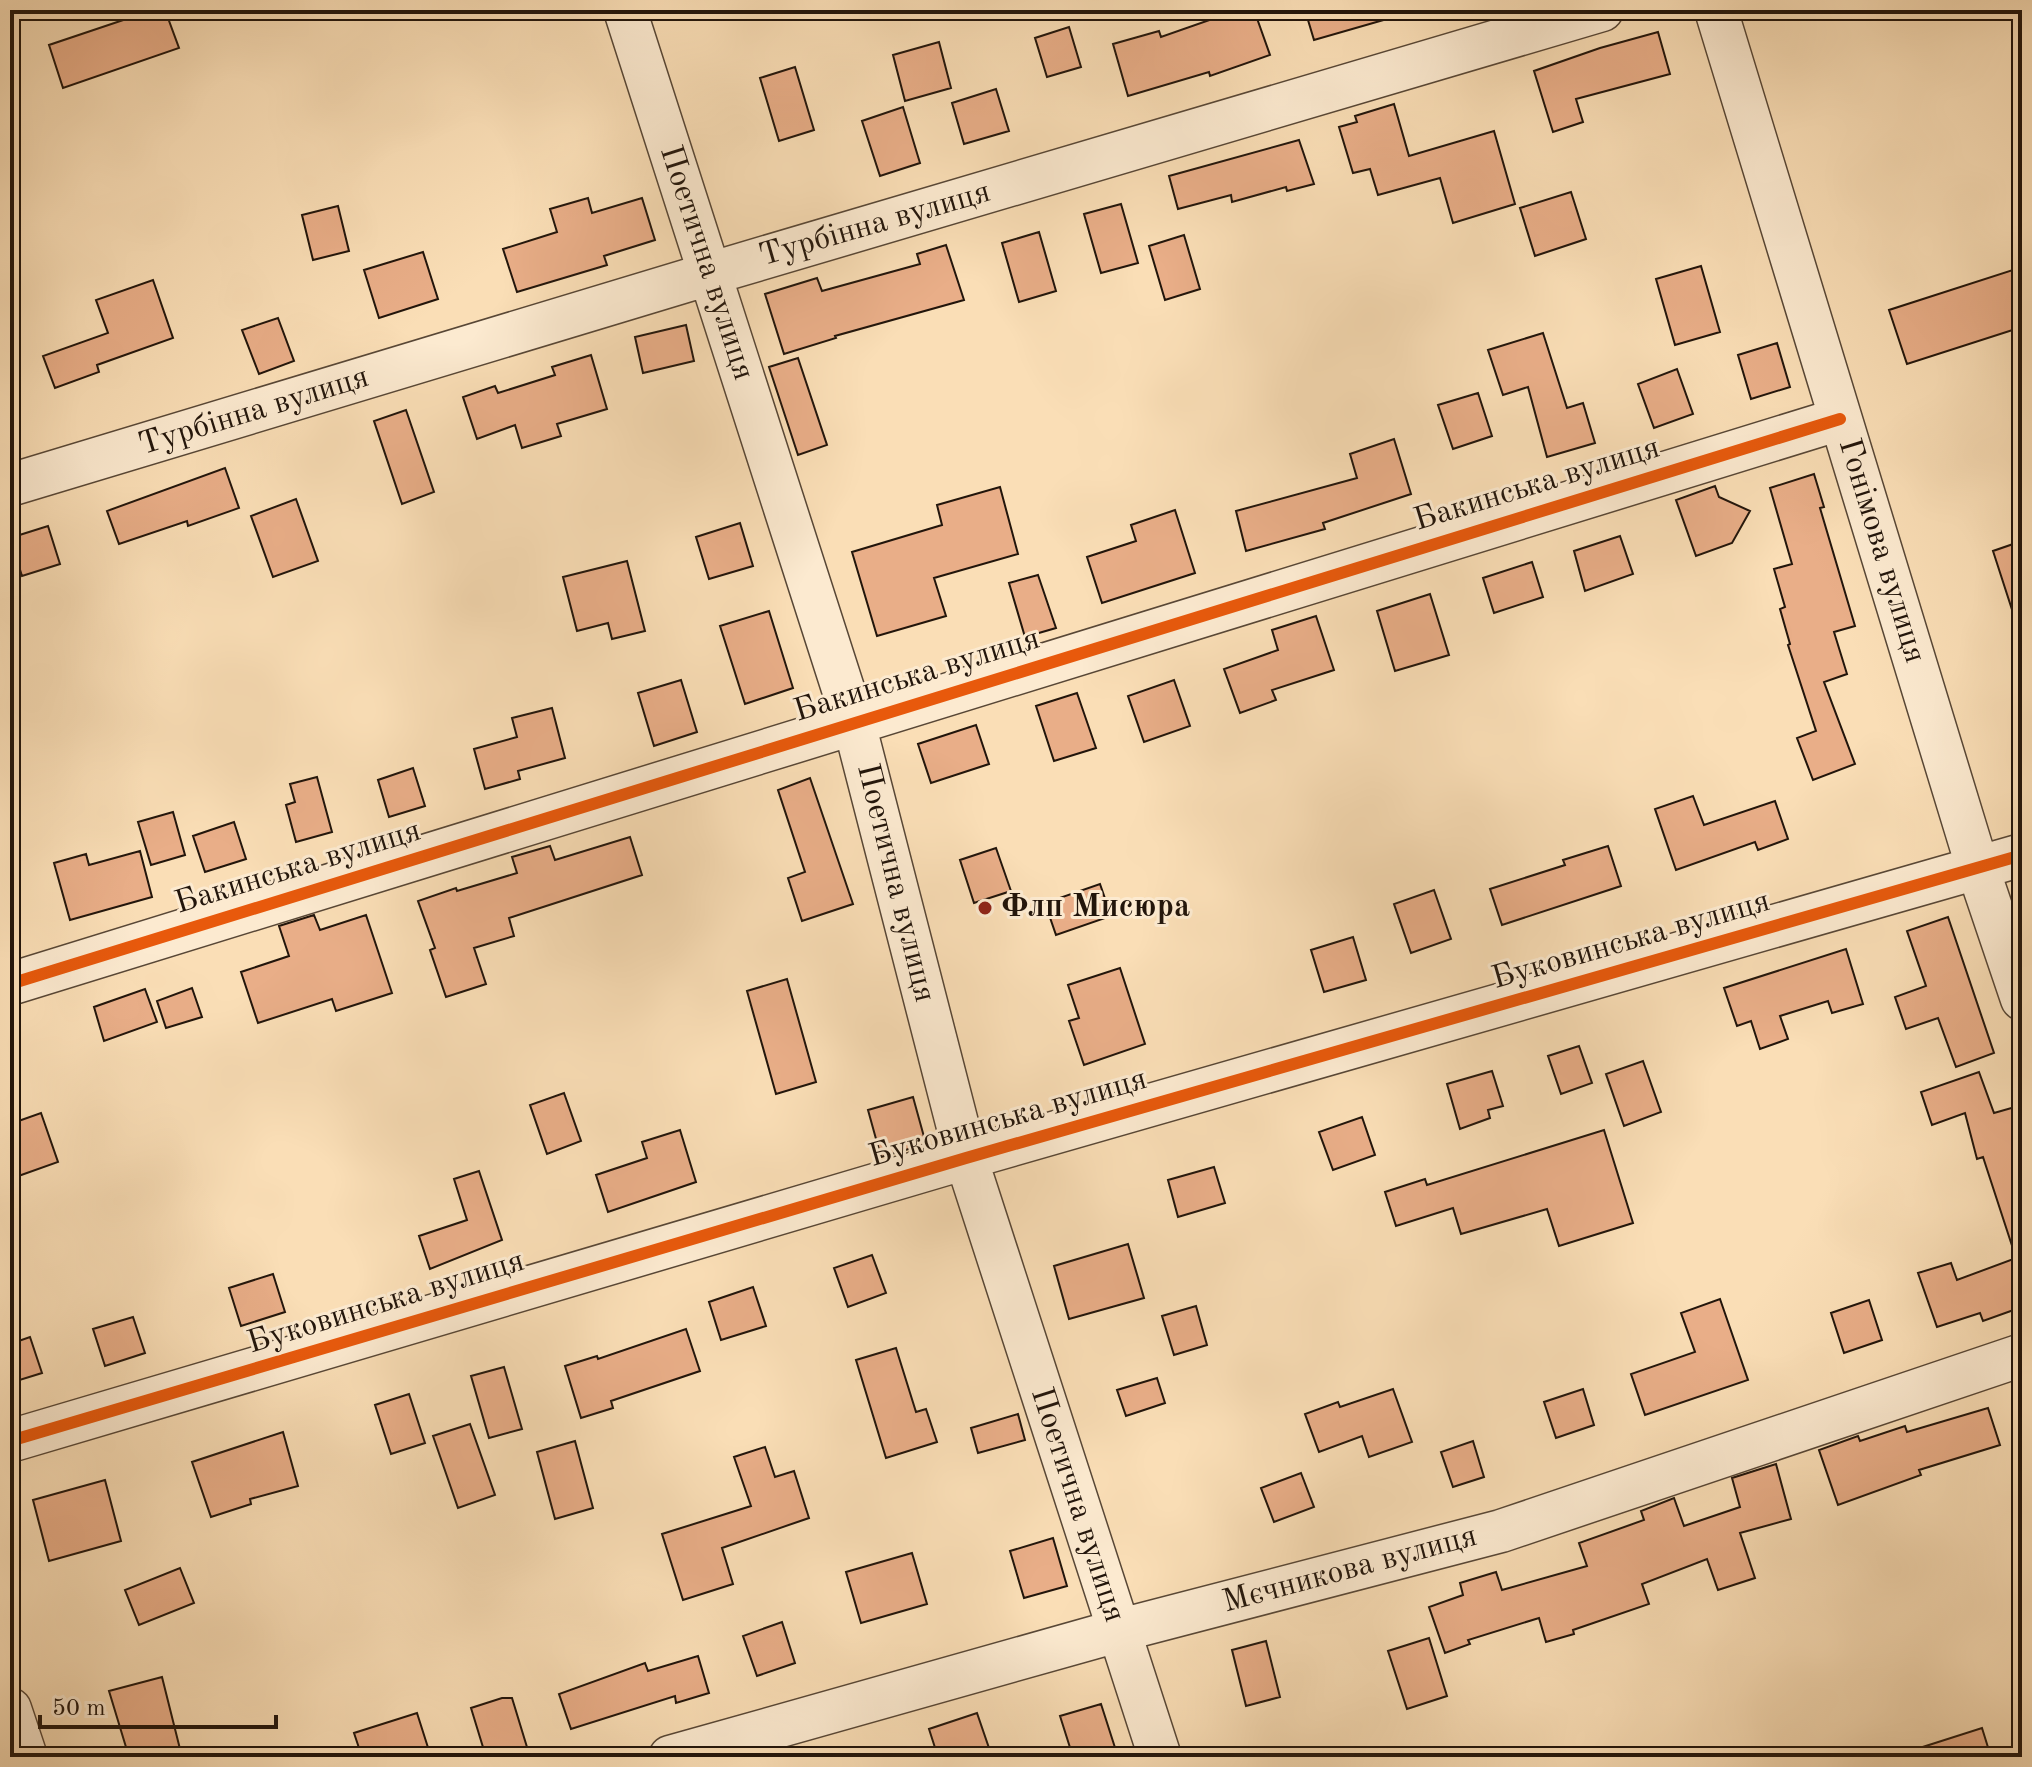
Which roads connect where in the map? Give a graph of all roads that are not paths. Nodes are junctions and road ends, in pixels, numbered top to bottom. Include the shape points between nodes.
1 (625, 10) edge
2 (1602, 10) edge
3 (1716, 10) edge
4 (709, 274) junction
5 (1840, 419) junction
6 (10, 485) edge
7 (854, 723) junction
8 (2022, 855) edge
9 (1978, 869) junction
10 (10, 984) edge
11 (2022, 999) edge
12 (966, 1158) junction
13 (2022, 1355) edge
14 (10, 1441) edge
15 (1117, 1631) junction
16 (10, 1709) edge
17 (26, 1757) edge
18 (670, 1757) edge
19 (1160, 1757) edge

1 - 4 street, Поетична вулиця
2 - 4 street, Турбінна вулиця
3 - 5 street, Гонімова вулиця
4 - 6 street, Турбінна вулиця
4 - 7 street, Поетична вулиця
5 - 7 street, Бакинська вулиця
5 - 9 street, Гонімова вулиця
7 - 10 street, Бакинська вулиця
7 - 12 street, Поетична вулиця
8 - 9 street, Буковинська вулиця
9 - 11 street, Гонімова вулиця
9 - 12 street, Буковинська вулиця
12 - 14 street, Буковинська вулиця
12 - 15 street, Поетична вулиця
13 - 15 street, Мєчникова вулиця via 1501,1531
15 - 18 street, Мєчникова вулиця
15 - 19 street, Поетична вулиця
16 - 17 street

